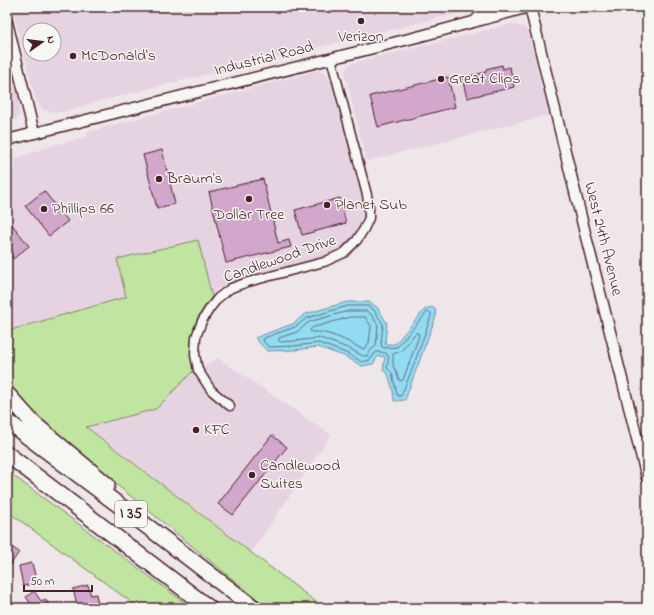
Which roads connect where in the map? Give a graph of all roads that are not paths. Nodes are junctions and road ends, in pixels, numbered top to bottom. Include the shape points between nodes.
1 (489, 7) edge
2 (530, 7) edge
3 (476, 21) junction
4 (7, 22) edge
5 (331, 58) junction
6 (34, 133) junction
7 (7, 140) edge
8 (7, 394) edge
9 (230, 406) dead end
10 (7, 421) edge
11 (7, 454) edge
12 (647, 478) edge
13 (164, 539) junction
14 (209, 608) edge
15 (254, 608) edge

1 - 3 street
2 - 3 street, Industrial Road
2 - 12 street, West 24th Avenue
3 - 5 street, Industrial Road
4 - 6 street
5 - 6 street, Industrial Road
5 - 9 street, Candlewood Drive via 367,195 368,218 357,240 344,253 312,266 231,288 210,308 196,337 195,355 198,370 211,390
6 - 7 street, Industrial Road
8 - 13 highway via 34,423 139,512
10 - 13 highway, I 35
11 - 14 highway, I 35
13 - 15 highway, I 35

